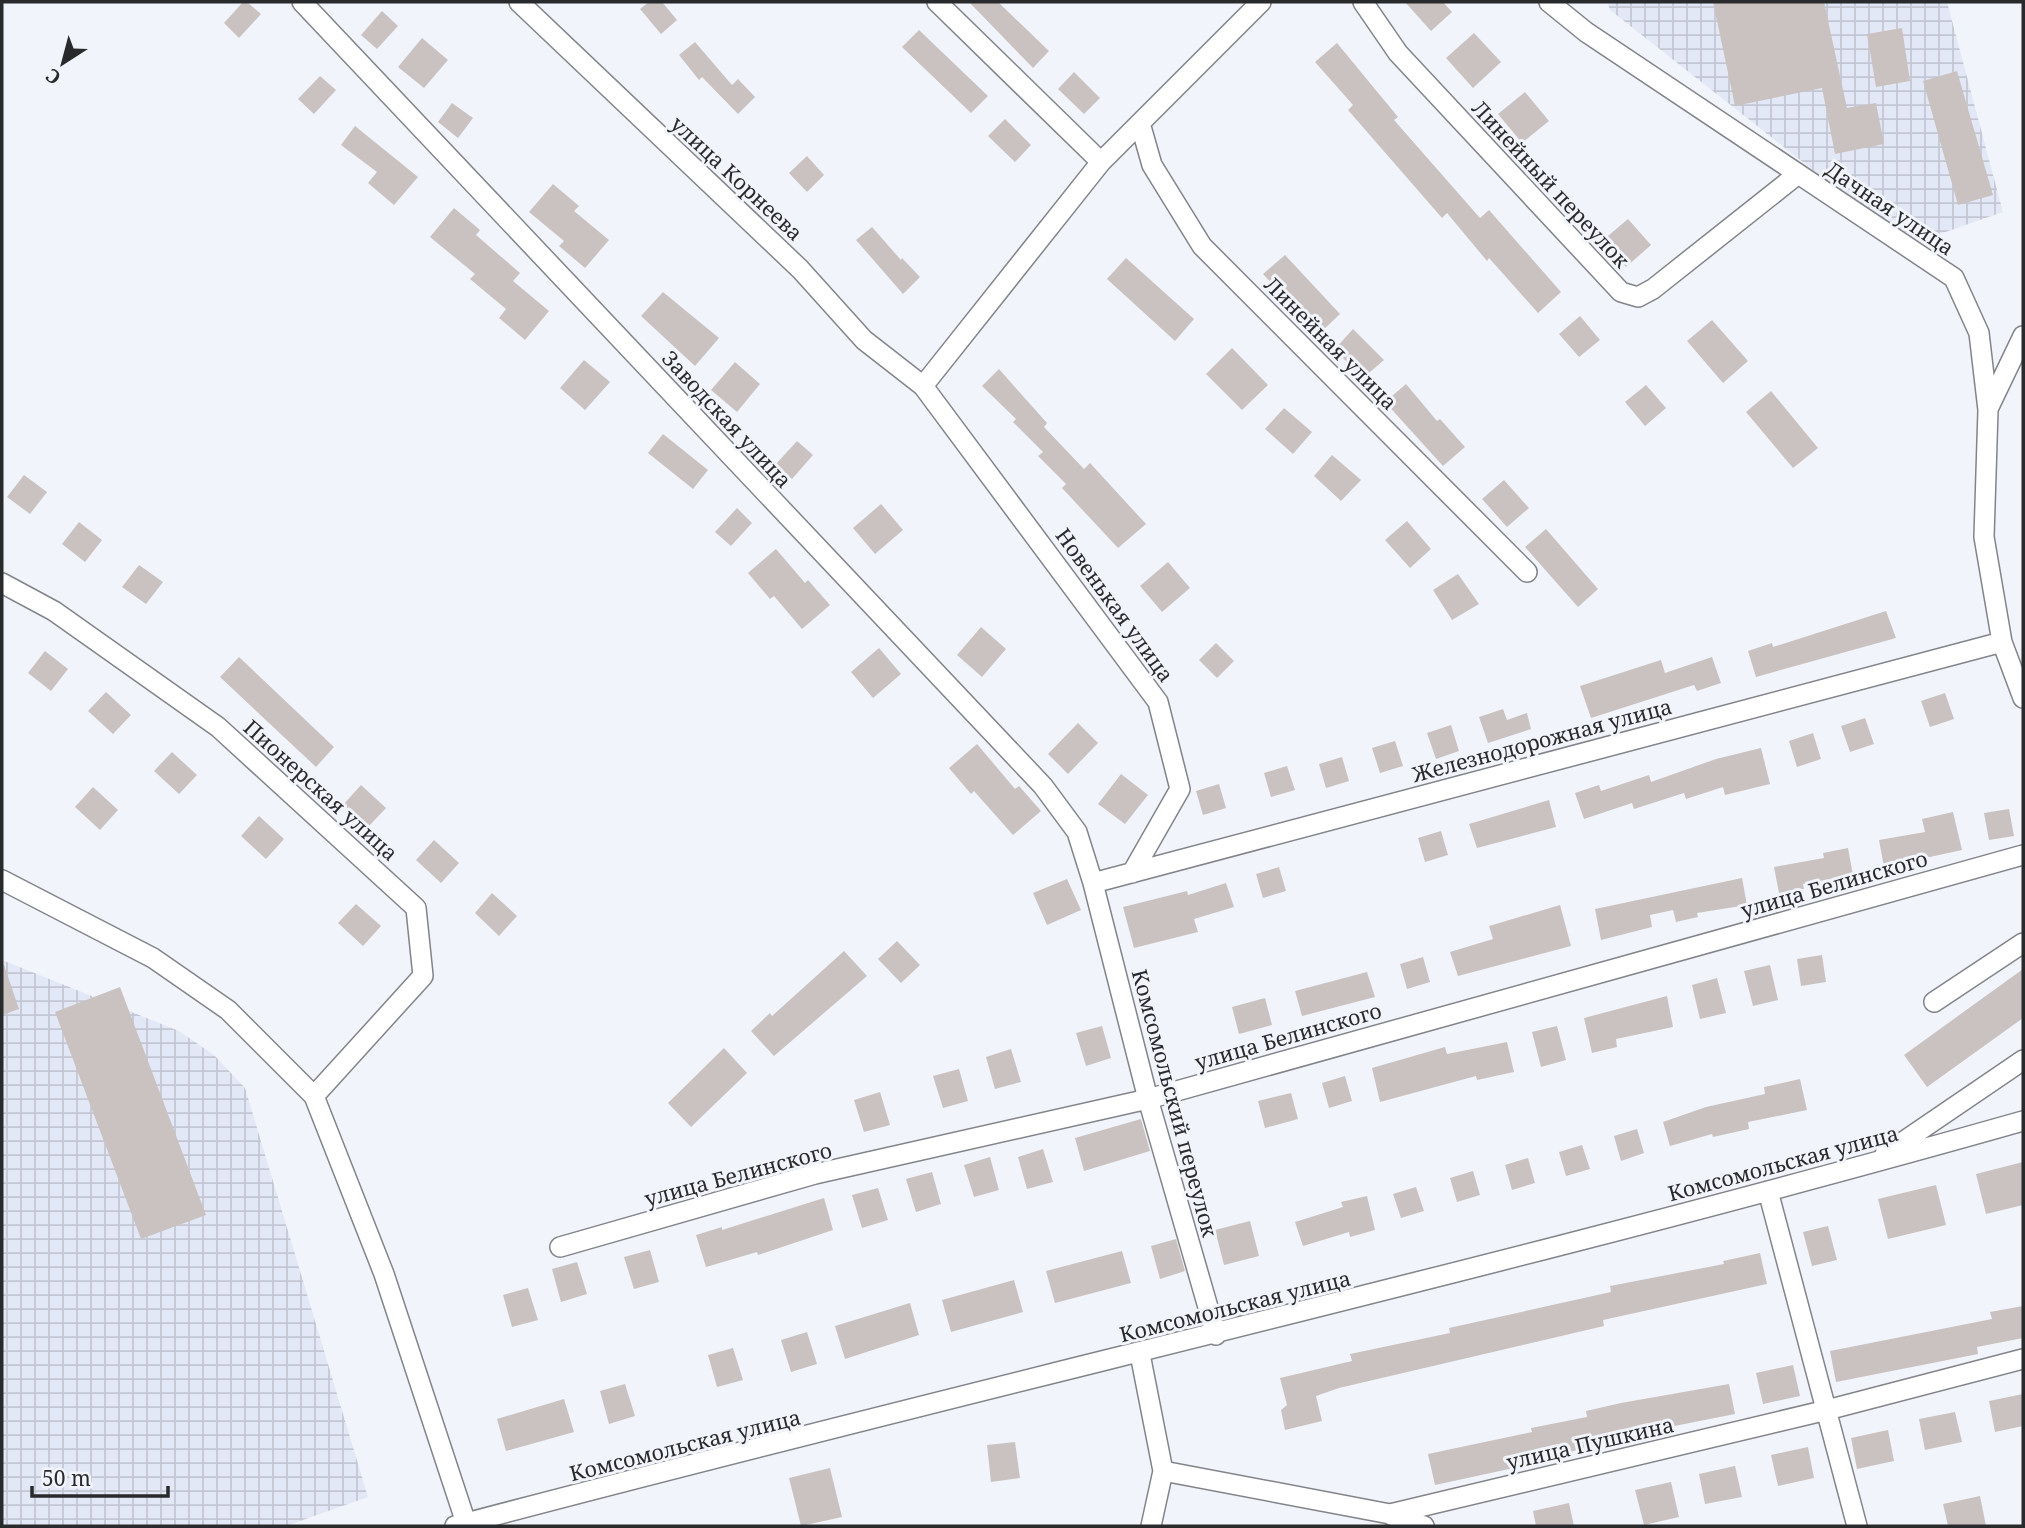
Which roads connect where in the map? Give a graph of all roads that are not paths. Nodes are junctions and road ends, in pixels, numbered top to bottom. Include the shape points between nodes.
1 (302, 2) edge
2 (519, 2) edge
3 (937, 2) edge
4 (1261, 2) edge
5 (1363, 2) edge
6 (1549, 2) edge
7 (1140, 123) junction
8 (1101, 162) junction
9 (1798, 174) junction
10 (2023, 336) edge
11 (923, 386) junction
12 (1988, 410) junction
13 (1527, 572) dead end
14 (2, 583) edge
15 (2002, 642) junction
16 (2023, 698) edge
17 (2023, 855) edge
18 (1132, 873) junction
19 (2, 880) edge
20 (1093, 883) junction
21 (2023, 943) edge
22 (1934, 1002) dead end
23 (2023, 1060) edge
24 (314, 1096) junction
25 (1148, 1099) junction
26 (2023, 1121) edge
27 (1867, 1165) junction
28 (1768, 1191) junction
29 (560, 1247) dead end
30 (1216, 1335) junction
31 (1140, 1354) junction
32 (2023, 1359) edge
33 (1827, 1410) junction
34 (1163, 1471) junction
35 (1390, 1514) junction
36 (460, 1525) edge
37 (1151, 1526) edge
38 (1424, 1526) edge
39 (1857, 1526) edge

1 - 20 street, Заводская улица via 1043,786 1077,832
2 - 11 street, улица Корнеева via 800,269 864,340
3 - 8 street
4 - 7 street
5 - 9 street, Линейный переулок via 1398,53 1621,292 1637,297 1653,289
6 - 9 street, Дачная улица via 1586,32
7 - 8 street
7 - 13 street, Линейная улица via 1152,165 1202,246
8 - 11 street
9 - 12 street, Дачная улица via 1954,278 1979,333
10 - 12 street
11 - 18 street, Новенькая улица via 1158,702 1180,789
12 - 15 street, Дачная улица via 1984,537
14 - 24 street, Пионерская улица via 54,611 218,727 416,908 423,976
15 - 16 street, Дачная улица
15 - 18 street, Железнодорожная улица
17 - 25 street, улица Белинского
18 - 20 street, Железнодорожная улица
19 - 24 street via 118,940 228,1010
20 - 25 street, Комсомольский переулок
21 - 22 street
23 - 27 street
24 - 36 street via 384,1275
25 - 29 street, улица Белинского via 816,1174
25 - 30 street, Комсомольский переулок
26 - 27 street, Комсомольская улица
27 - 28 street, Комсомольская улица
28 - 30 street, Комсомольская улица
28 - 33 street
30 - 31 street, Комсомольская улица
31 - 34 street
31 - 36 street, Комсомольская улица
32 - 33 street, улица Пушкина
33 - 35 street, улица Пушкина
33 - 39 street
34 - 35 street, улица Пушкина
34 - 37 street
35 - 38 street

